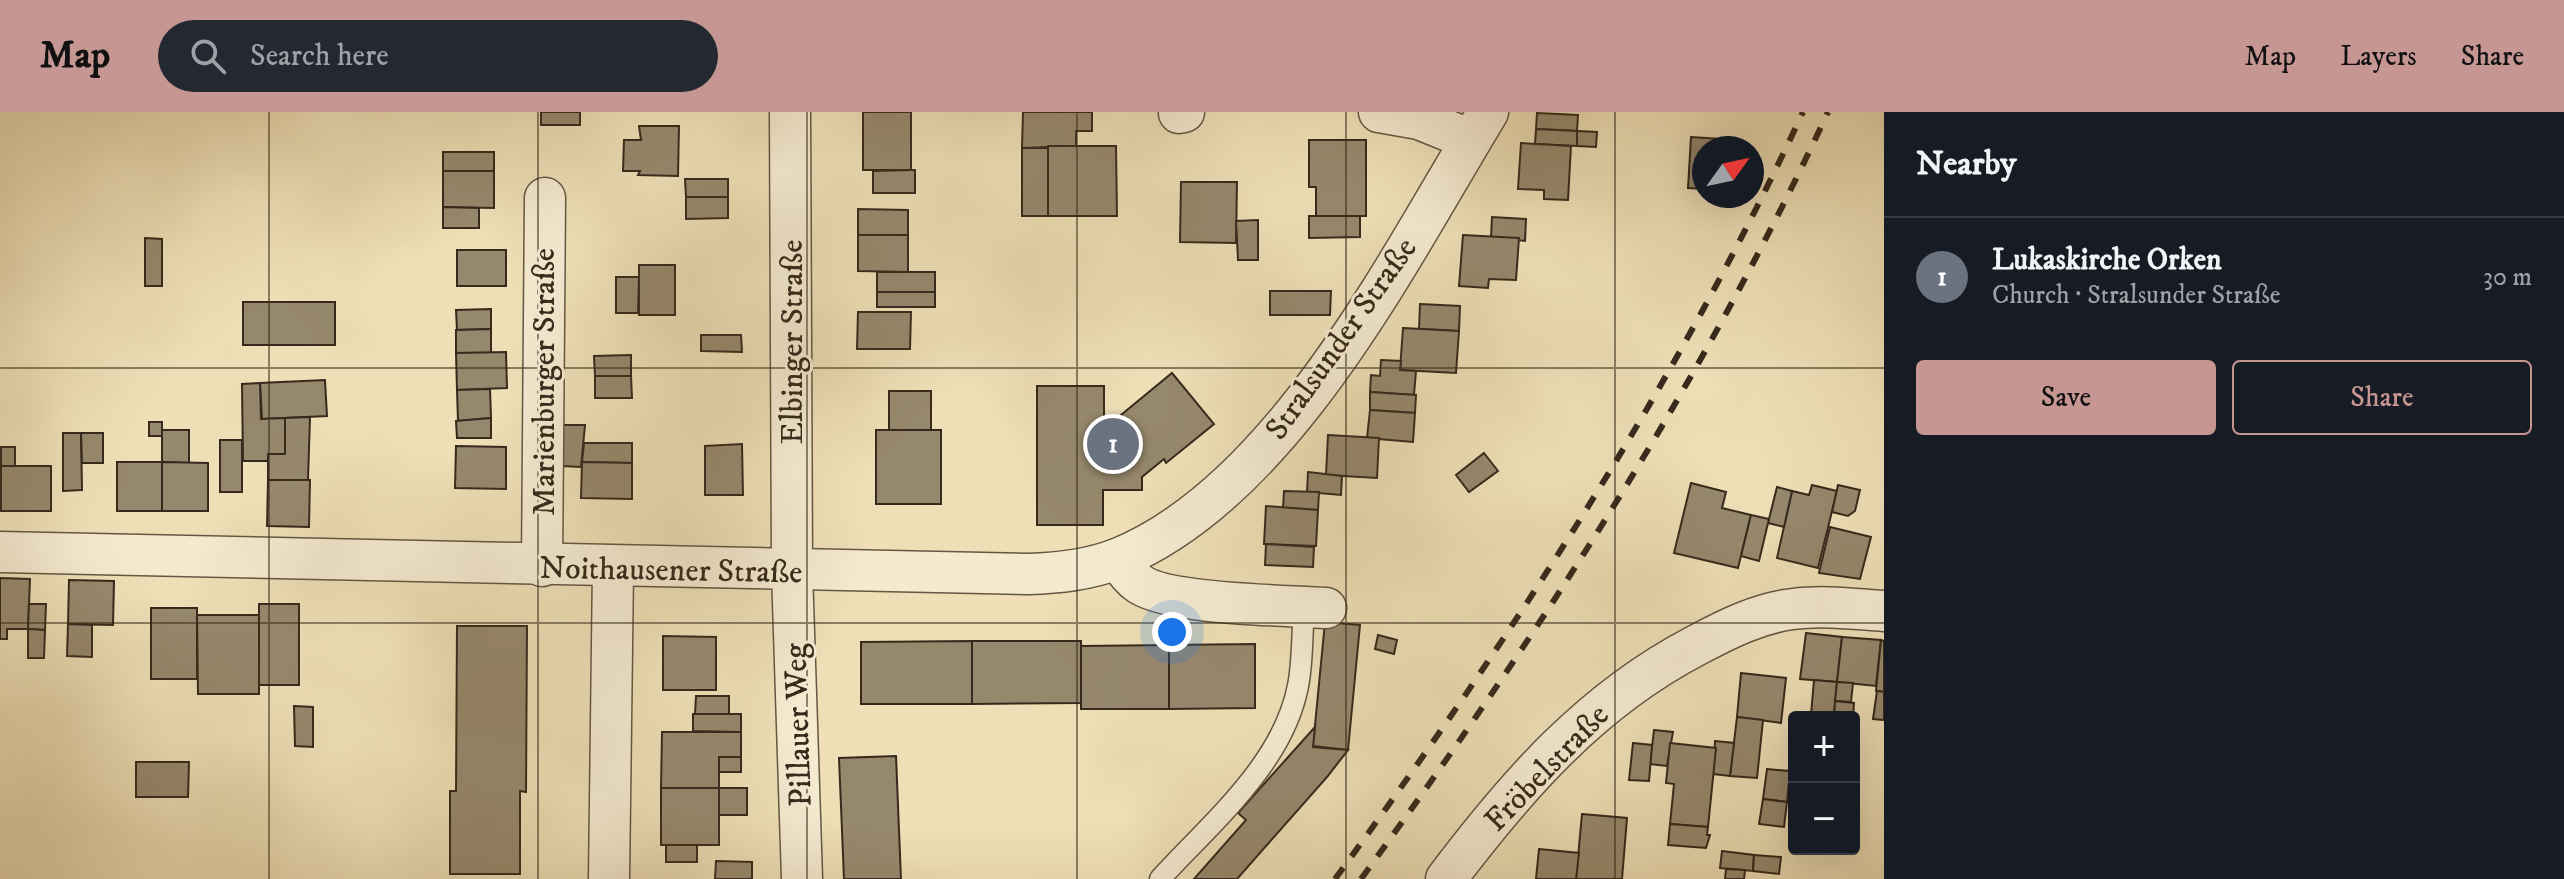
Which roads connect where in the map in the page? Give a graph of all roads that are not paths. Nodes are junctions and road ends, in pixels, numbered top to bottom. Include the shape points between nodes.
1 (790, 112) edge
2 (1379, 112) edge
3 (1480, 126) edge
4 (545, 198) dead end
5 (0, 552) edge
6 (1117, 559) junction
7 (542, 566) junction
8 (613, 568) junction
9 (792, 571) junction
10 (1315, 607) joint
11 (1884, 611) edge
12 (609, 879) edge
13 (802, 879) edge
14 (1160, 879) edge
15 (1446, 879) edge

1 - 9 street, Elbinger Straße
2 - 3 street
3 - 6 street, Stralsunder Straße via 1352,333 1281,428 1192,516
4 - 7 street, Marienburger Straße
5 - 7 street, Noithausener Straße
6 - 9 street, Noithausener Straße via 1077,571 1028,574
6 - 10 street via 1138,584 1160,592
7 - 8 street, Noithausener Straße
8 - 9 street, Noithausener Straße
8 - 12 street
9 - 13 street, Pillauer Weg
10 - 14 lane via 1283,735 1242,790
11 - 15 street, Fröbelstraße via 1805,607 1775,612 1709,638 1640,677 1589,716 1529,774

